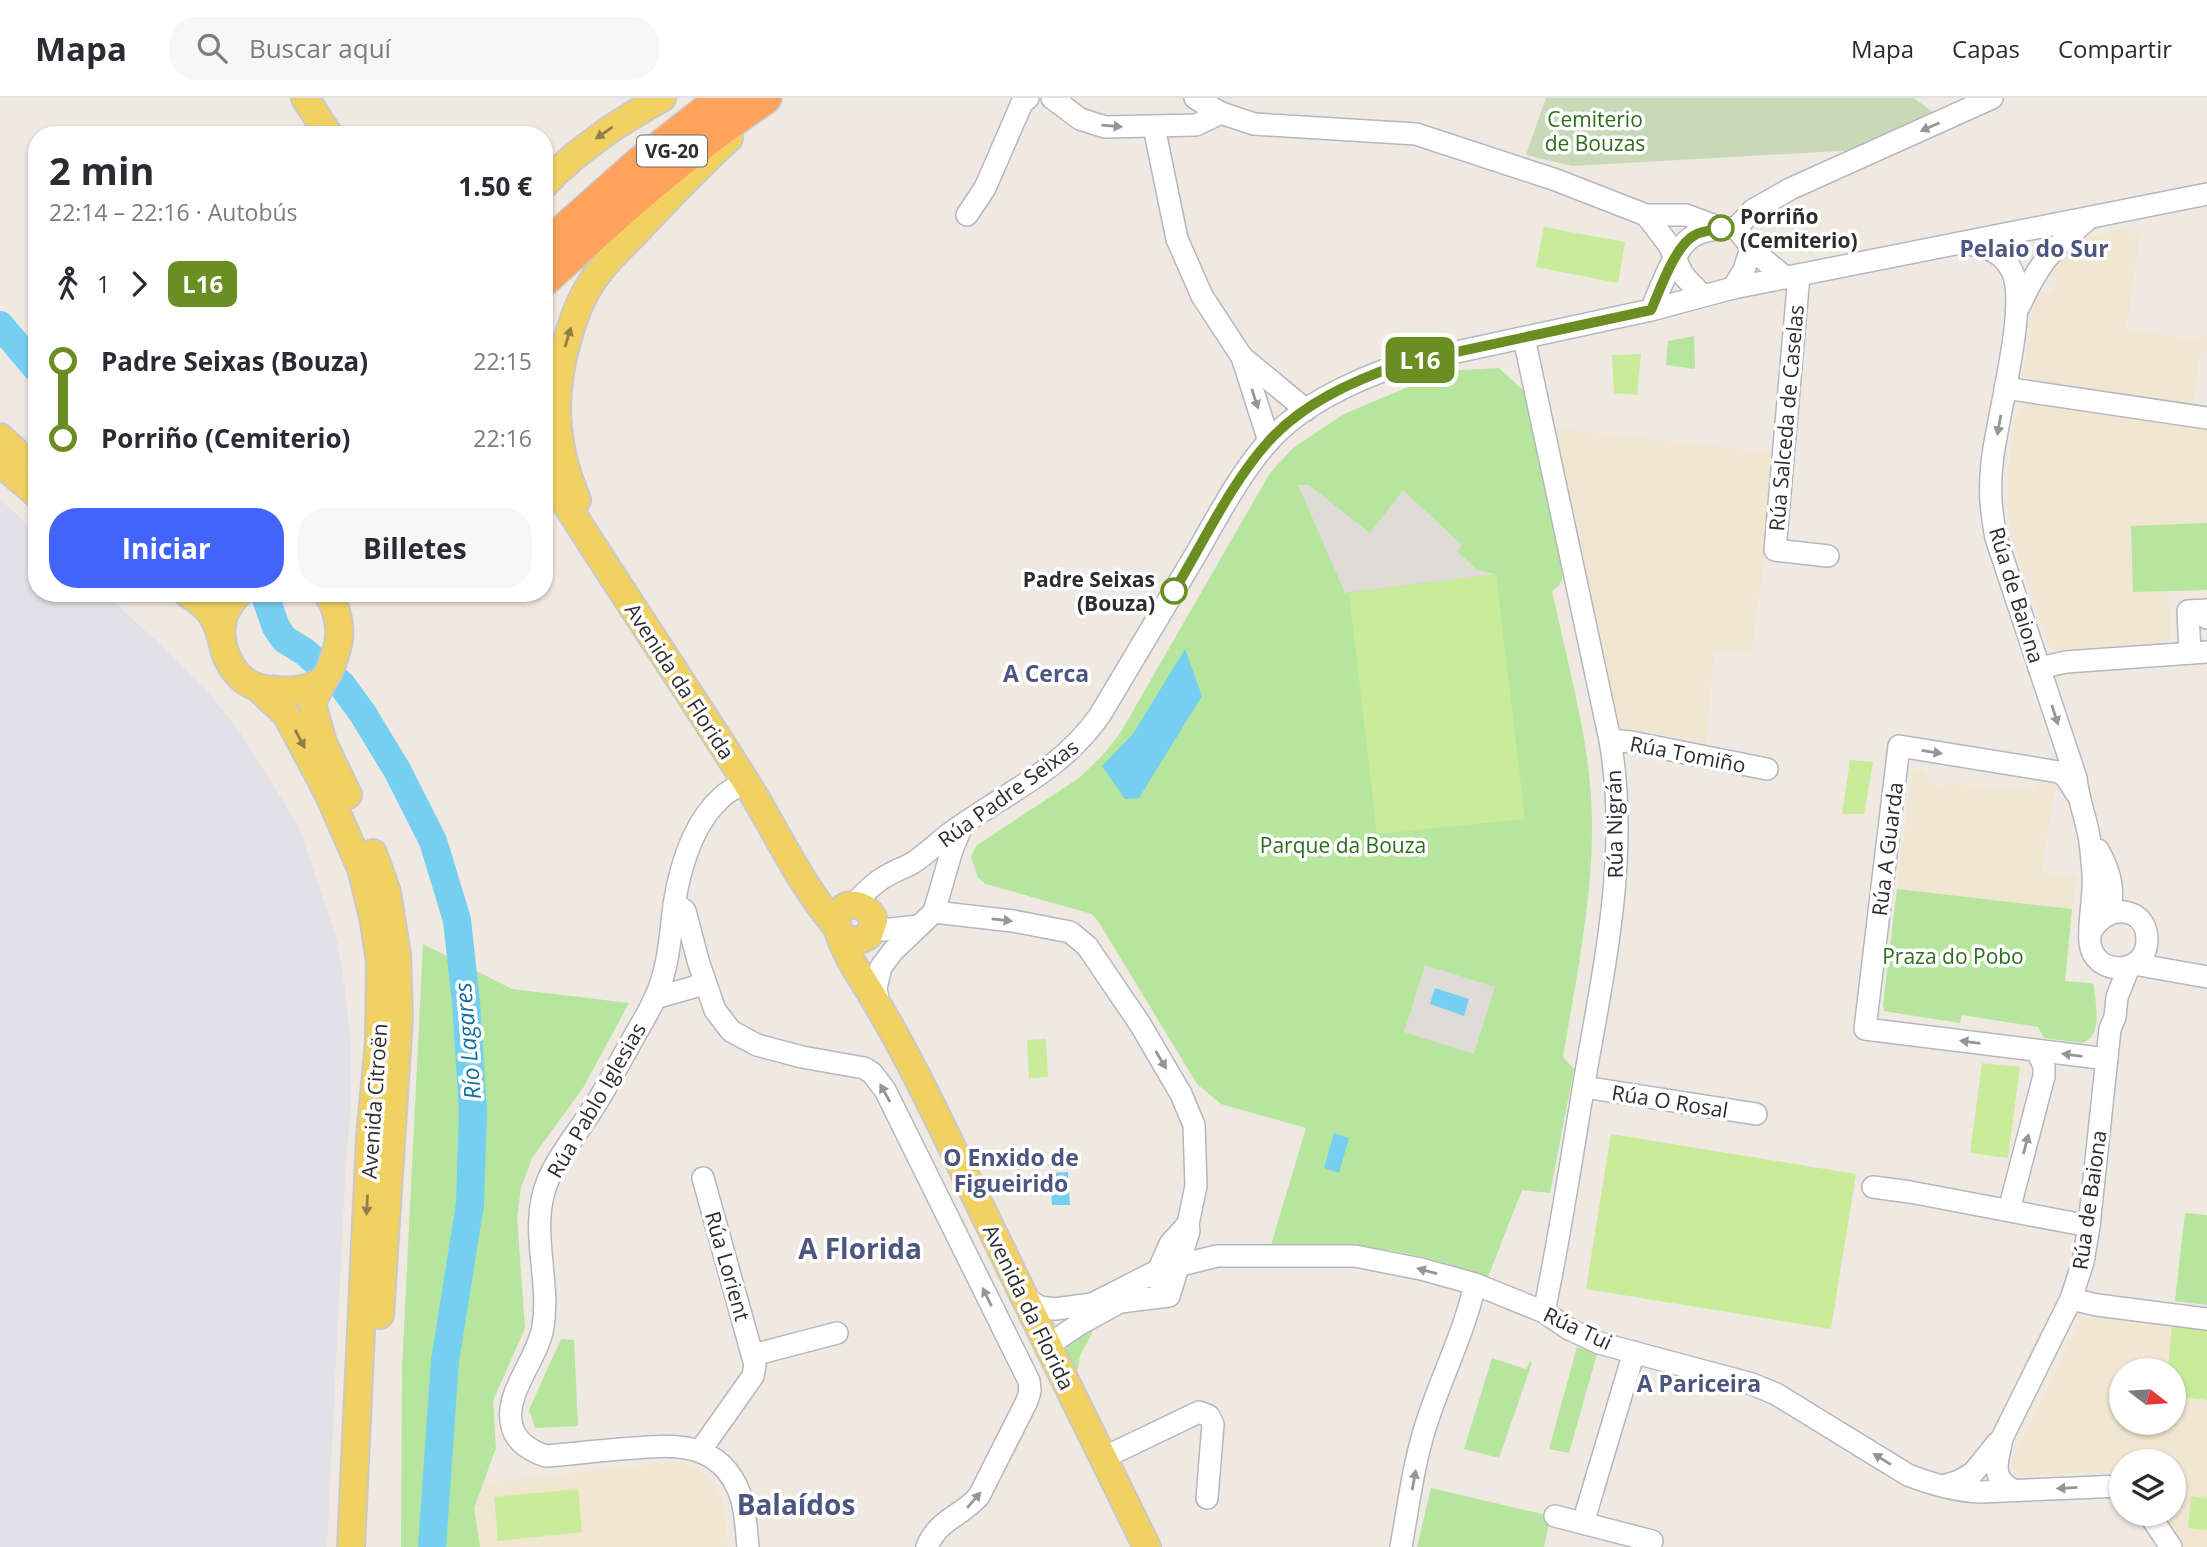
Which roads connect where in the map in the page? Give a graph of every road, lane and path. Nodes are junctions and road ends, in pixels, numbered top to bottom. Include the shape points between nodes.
1 (305, 98) edge
2 (662, 98) edge
3 (702, 98) edge
4 (723, 98) edge
5 (740, 98) edge
6 (765, 98) edge
7 (778, 98) edge
8 (1028, 98) edge
9 (1052, 98) edge
10 (1195, 98) edge
11 (1992, 98) edge
12 (1221, 113) junction
13 (323, 126) edge
14 (1154, 127) junction
15 (553, 177) edge
16 (2207, 194) edge
17 (604, 203) junction
18 (967, 215) dead end
19 (1646, 215) junction
20 (2089, 218) junction
21 (553, 228) edge
22 (1729, 228) junction
23 (553, 241) edge
24 (1959, 243) junction
25 (1751, 248) junction
26 (1675, 259) junction
27 (553, 261) edge
28 (553, 272) edge
29 (1792, 277) junction
30 (1733, 288) junction
31 (1702, 295) junction
32 (2018, 309) junction
33 (1651, 310) junction
34 (1524, 338) junction
35 (1242, 357) junction
36 (2005, 388) junction
37 (1306, 410) junction
38 (2207, 418) edge
39 (0, 437) edge
40 (1269, 441) junction
41 (0, 463) edge
42 (28, 463) edge
43 (553, 483) edge
44 (28, 499) edge
45 (578, 522) junction
46 (1828, 556) dead end
47 (201, 602) edge
48 (232, 602) edge
49 (333, 602) edge
50 (2207, 618) edge
51 (222, 640) junction
52 (2199, 652) edge
53 (2039, 668) junction
54 (257, 687) junction
55 (314, 690) junction
56 (1610, 740) junction
57 (1767, 769) dead end
58 (746, 782) junction
59 (2078, 798) junction
60 (962, 826) junction
61 (2089, 833) junction
62 (909, 866) junction
63 (674, 903) junction
64 (2108, 913) junction
65 (929, 914) junction
66 (844, 918) junction
67 (2092, 930) junction
68 (871, 932) junction
69 (670, 945) junction
70 (2106, 965) junction
71 (2132, 965) junction
72 (701, 973) junction
73 (2207, 978) edge
74 (863, 981) junction
75 (655, 998) junction
76 (879, 1005) junction
77 (2110, 1029) junction
78 (2038, 1051) junction
79 (2107, 1059) junction
80 (1584, 1087) junction
81 (1756, 1114) dead end
82 (703, 1178) dead end
83 (1873, 1188) dead end
84 (2009, 1210) junction
85 (2089, 1226) junction
86 (1188, 1227) junction
87 (1217, 1256) junction
88 (1179, 1264) junction
89 (1157, 1271) junction
90 (1475, 1284) junction
91 (1025, 1298) junction
92 (2071, 1299) junction
93 (1149, 1300) junction
94 (1092, 1304) junction
95 (1544, 1312) junction
96 (2207, 1319) edge
97 (1078, 1325) junction
98 (836, 1332) dead end
99 (1048, 1346) junction
100 (1634, 1352) junction
101 (753, 1354) junction
102 (2003, 1438) junction
103 (701, 1451) junction
104 (1104, 1458) junction
105 (1944, 1486) junction
106 (2109, 1486) edge
107 (2013, 1490) junction
108 (1208, 1498) dead end
109 (1555, 1516) dead end
110 (1584, 1523) junction
111 (2157, 1526) edge
112 (1652, 1541) dead end
113 (351, 1547) edge
114 (367, 1547) edge
115 (748, 1547) edge
116 (927, 1547) edge
117 (1147, 1547) edge
118 (1401, 1547) edge
119 (2171, 1547) edge

1 - 13 main road
2 -> 15 main road via 586,146
3 - 21 highway via 616,168
4 - 17 highway, VG-20 via 641,162
5 - 17 highway, VG-20
6 - 28 highway via 636,195
45 -> 7 main road via 580,506 567,477 556,421 557,387 576,311 617,251 694,171
8 - 18 street
9 -> 14 street via 1080,119 1105,127
10 - 12 street
11 -> 22 street via 1790,189
12 - 14 street via 1196,125
12 - 19 street via 1254,124 1416,134
14 - 35 street via 1177,239 1202,296
16 - 20 street
17 - 23 highway, VG-20
17 - 27 highway, VG-20
19 - 22 street via 1686,215
19 - 26 street
20 - 24 street
20 - 32 street, Rúa de Baiona via 2042,263
22 - 25 street
22 - 26 street via 1695,235
24 - 29 street
24 - 32 street, Rúa de Baiona via 1978,245 2002,257 2015,280
25 - 29 street
25 - 30 street via 1745,270
26 - 31 street
26 - 33 street
29 - 30 street
29 - 46 street, Rúa Salceda de Caselas via 1775,550
30 - 31 street
31 - 33 street, Rúa Padre Seixas
32 - 36 street, Rúa de Baiona
33 - 34 street, Rúa Padre Seixas
34 - 37 street, Rúa Padre Seixas via 1401,364
34 - 56 street, Rúa Nigrán
35 - 37 street
35 -> 40 street
36 - 38 street
36 -> 53 street, Rúa de Baiona via 1990,500 1996,538
37 - 40 street, Rúa Padre Seixas
39 - 42 main road
40 - 60 street, Rúa Padre Seixas via 1239,481 1079,743
41 - 44 main road
43 - 45 main road, Avenida da Florida
45 - 58 main road, Avenida da Florida
47 - 51 main road via 216,618
48 - 51 main road via 222,624
49 - 55 main road via 340,622 340,642 331,667
50 - 52 street via 2207,610 2188,611
51 - 54 main road, Avenida Citroën via 228,661 242,679
52 - 53 street
53 -> 59 street, Rúa de Baiona via 2076,778
54 - 55 main road
54 -> 113 main road, Avenida Citroën via 286,714 328,793 361,868 380,961
55 - 114 main road, Avenida Citroën via 323,743 387,892 397,955 399,1017
56 - 57 street, Rúa Tomiño
56 - 80 street, Rúa Nigrán via 1617,810 1616,888
58 - 63 street, Rúa Pablo Iglesias via 724,795 704,817 685,858
58 - 66 main road, Avenida da Florida via 823,911
59 - 61 street, Rúa de Baiona
78 -> 59 street, Rúa A Guarda via 1865,1029 1899,746 2059,772
60 - 62 street, Rúa Padre Seixas
60 - 65 street, Avenida da Florida
61 - 64 street, Rúa de Baiona via 2113,892
61 - 67 street, Rúa de Baiona
62 - 65 street via 930,882
62 - 66 street, Rúa Padre Seixas via 870,888
63 - 69 street, Rúa Pablo Iglesias
63 - 72 street via 685,911
64 - 67 street
64 - 71 street, Rúa de Baiona via 2129,913 2143,925 2146,949
65 - 68 street
65 - 76 street, Avenida da Florida via 881,967 876,988
65 -> 86 street via 1013,920 1070,932 1087,946 1140,1024 1194,1125 1196,1186
66 - 68 main road via 847,940
66 - 74 main road, Avenida da Florida via 851,962
67 - 70 street, Rúa de Baiona via 2094,956
68 - 74 main road
69 - 72 street via 685,948
69 - 75 street, Rúa Pablo Iglesias
70 - 71 street via 2117,969
70 - 77 street, Rúa de Baiona
71 - 73 street
71 - 77 street, Rúa de Baiona via 2117,997
72 - 75 street, Rúa Pablo Iglesias via 694,987
116 -> 72 street via 935,1530 979,1496 1027,1401 1029,1381 878,1080 864,1069 743,1039 721,1021
74 - 76 main road, Avenida da Florida
75 - 103 street, Rúa Pablo Iglesias via 547,1182 539,1222 543,1330 510,1412 515,1435 533,1452 546,1456 668,1445
76 - 91 main road, Avenida da Florida
77 - 79 street, Rúa de Baiona
79 -> 78 street, Rúa A Guarda
84 -> 78 street via 2044,1076
79 - 85 street, Rúa de Baiona
80 - 81 street, Rúa O Rosal
80 - 95 street, Rúa Nigrán
82 - 101 street, Rúa Lorient
83 - 84 street
84 - 85 street
85 - 92 street, Rúa de Baiona
86 - 87 street
86 - 88 street
86 - 89 street via 1170,1244
87 - 88 street, Rúa Tui
90 -> 87 street, Rúa Tui via 1355,1256
88 - 89 street, Rúa Tui
88 - 93 street, Rúa Tui via 1169,1296
89 - 93 street
89 - 94 street, Rúa Tui
90 - 95 street, Rúa Tui
118 -> 90 street via 1420,1444
91 - 94 street, Rúa Tui via 1055,1310
91 - 99 main road, Avenida da Florida
92 - 96 street
92 - 102 street, Rúa de Baiona
93 - 97 street, Rúa Tui via 1120,1302
94 - 97 street, Rúa Tui
95 - 100 street, Rúa Tui via 1599,1343
97 - 99 street, Rúa Tui
98 - 101 street
99 - 104 main road, Avenida da Florida
105 -> 100 street, Rúa Tui via 1908,1475 1776,1394
100 - 110 street
101 - 103 street, Rúa Lorient via 754,1376
102 - 105 street, Rúa de Baiona via 1973,1473
102 - 107 street, Rúa de Baiona via 1996,1469 2000,1480
103 - 115 street, Rúa Pablo Iglesias via 718,1462 736,1485
104 - 108 street via 1199,1412 1213,1424
104 - 117 main road, Avenida da Florida
105 - 107 street, Rúa Tui via 1967,1491
106 -> 107 street, Rúa Tui
109 - 110 street
110 - 112 street
111 - 119 street

